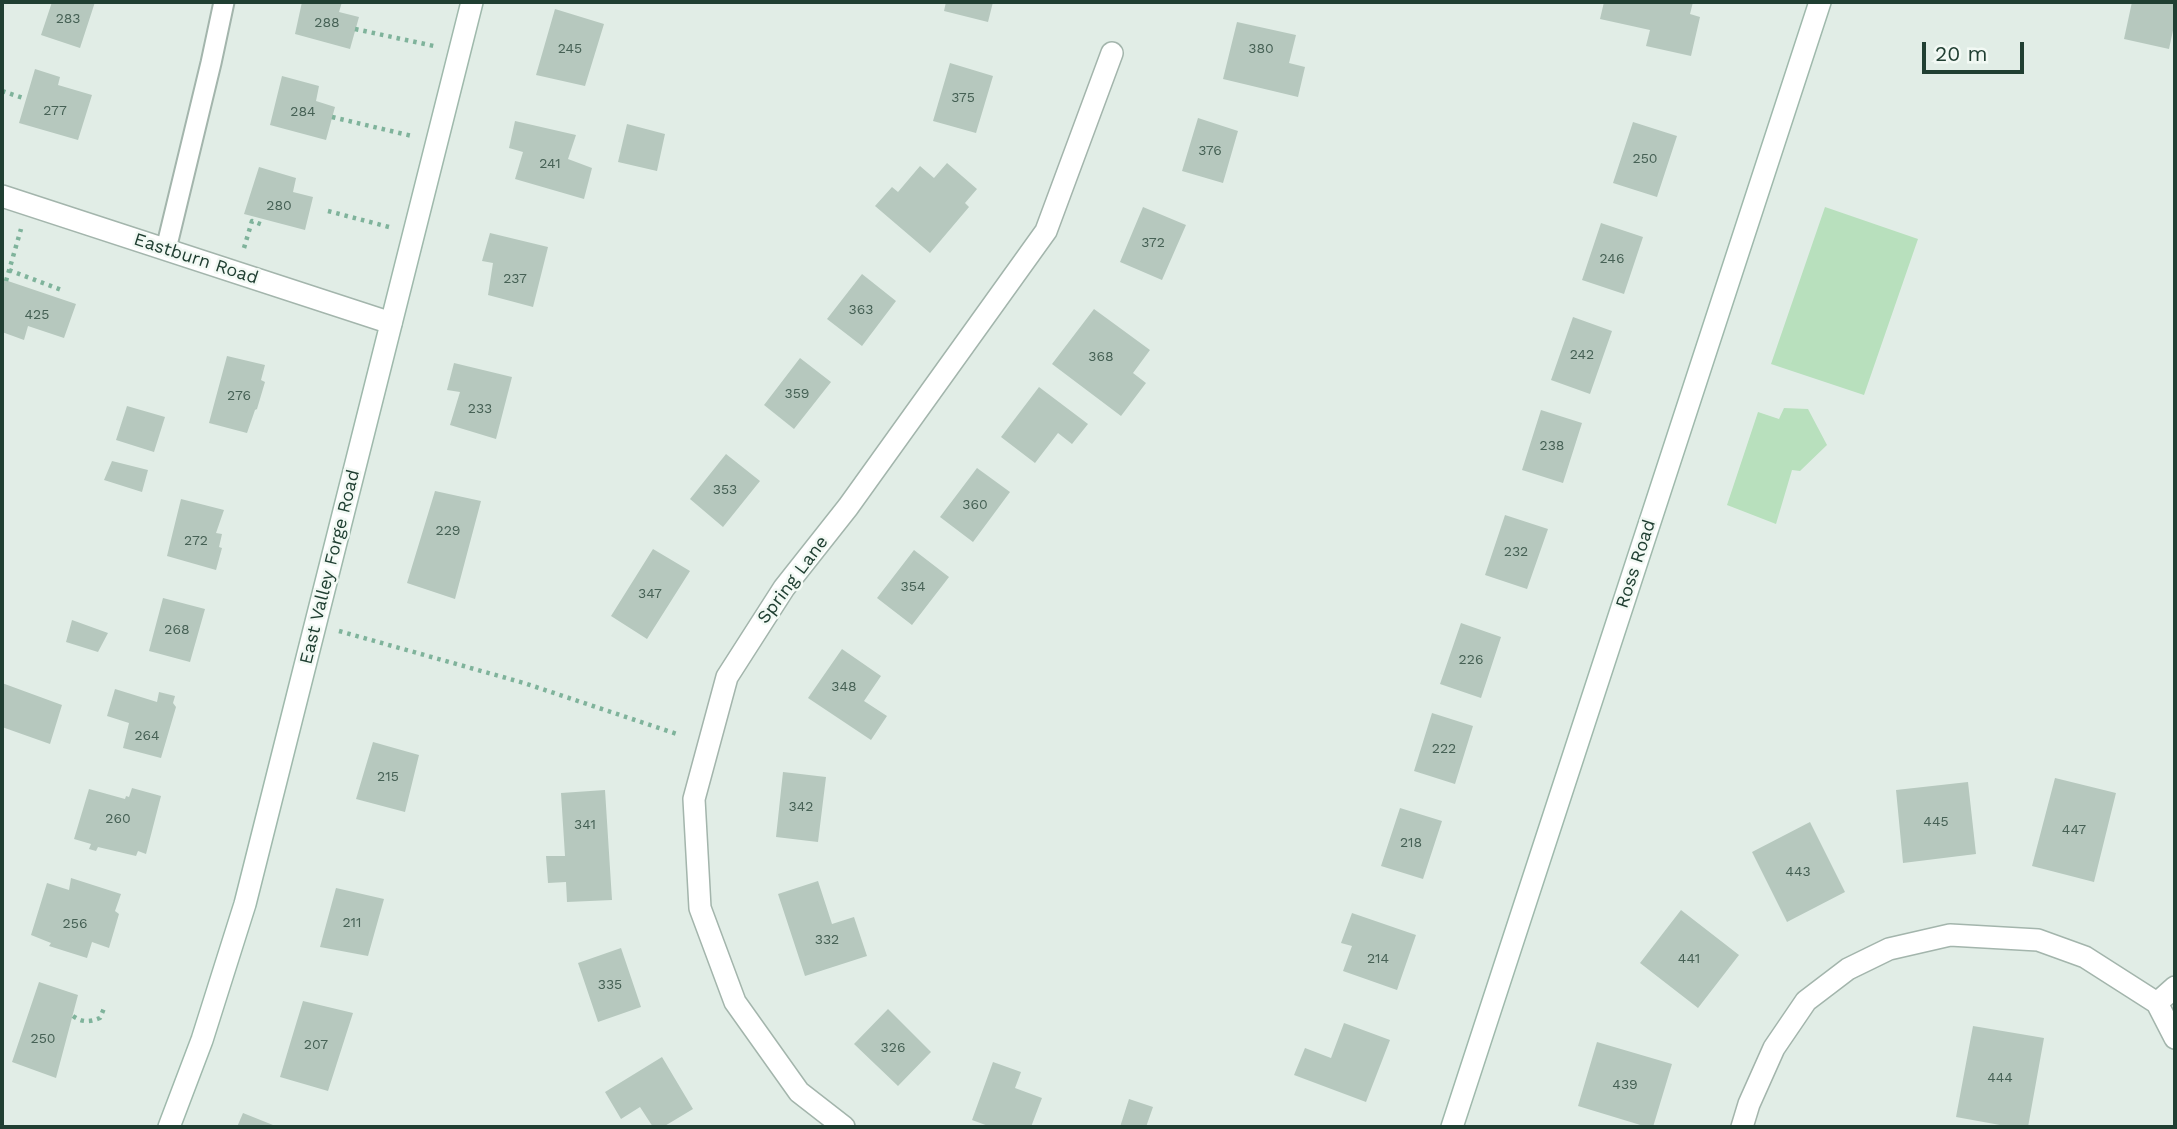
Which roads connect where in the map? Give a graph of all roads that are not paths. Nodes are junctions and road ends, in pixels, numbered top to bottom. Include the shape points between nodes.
1 (224, 2) edge
2 (472, 2) edge
3 (1820, 2) edge
4 (1112, 52) dead end
5 (2, 196) edge
6 (166, 249) junction
7 (391, 323) junction
8 (2175, 987) edge
9 (2157, 1003) junction
10 (2175, 1038) edge
11 (169, 1127) edge
12 (844, 1127) edge
13 (1452, 1127) edge
14 (1742, 1127) edge

1 - 6 lane
2 - 7 street, East Valley Forge Road
3 - 13 street, Ross Road
4 - 12 street, Spring Lane via 1046,231 848,507 784,588 727,677 694,799 700,908 735,1002 799,1092
5 - 6 street, Eastburn Road
6 - 7 street, Eastburn Road
7 - 11 street, East Valley Forge Road via 245,904
8 - 9 street
9 - 10 street
9 - 14 street via 2085,957 2038,940 1950,935 1889,949 1848,969 1806,1001 1774,1048

